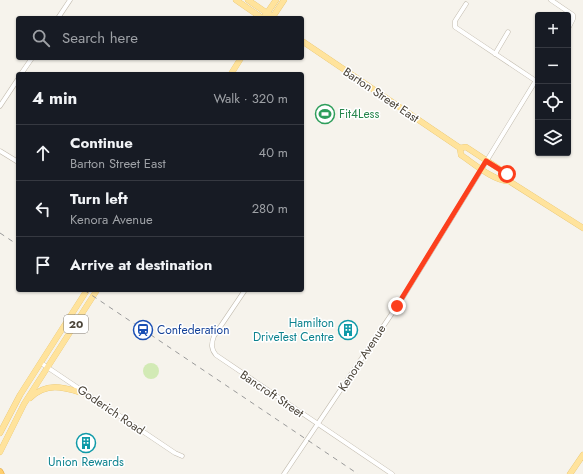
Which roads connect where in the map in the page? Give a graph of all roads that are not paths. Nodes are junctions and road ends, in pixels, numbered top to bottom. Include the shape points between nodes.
1 (70, 0) edge
2 (236, 0) edge
3 (248, 0) edge
4 (276, 0) edge
5 (284, 0) edge
6 (551, 0) edge
7 (466, 4) dead end
8 (567, 12) edge
9 (59, 16) edge
10 (264, 16) edge
11 (274, 16) edge
12 (508, 32) dead end
13 (304, 42) edge
14 (494, 54) junction
15 (31, 60) edge
16 (240, 60) edge
17 (22, 72) edge
18 (232, 72) edge
19 (535, 78) edge
20 (16, 82) edge
21 (535, 82) edge
22 (0, 106) edge
23 (460, 148) junction
24 (0, 151) edge
25 (16, 161) edge
26 (486, 161) junction
27 (481, 168) junction
28 (509, 181) junction
29 (583, 228) edge
30 (86, 292) edge
31 (96, 292) edge
32 (244, 292) edge
33 (41, 363) junction
34 (48, 367) junction
35 (86, 394) junction
36 (24, 404) junction
37 (318, 426) junction
38 (0, 433) edge
39 (0, 452) edge
40 (583, 455) edge
41 (182, 456) dead end
42 (284, 474) edge
43 (392, 474) edge
44 (570, 474) edge

1 - 9 street
2 - 10 main road
3 - 10 main road
4 - 10 main road
5 - 11 main road
6 - 8 street
7 - 14 street via 455,27
12 - 14 street
13 - 23 main road, Barton Street East
14 - 19 street
15 - 17 street
16 - 18 main road
20 - 22 street
21 - 26 street, Kenora Avenue
23 - 26 main road, Barton Street East via 466,147
23 - 27 main road, Barton Street East via 461,155
24 - 25 street
26 - 27 street, Kenora Avenue
26 - 28 main road, Barton Street East via 507,174
27 - 28 main road, Barton Street East via 502,182
27 - 37 street, Kenora Avenue via 404,294
28 - 29 main road, Barton Street East
30 - 33 main road, 20
31 - 34 main road, 20
32 - 37 street, Bancroft Street via 214,336 212,351
33 - 34 street, Goderich Road
33 - 38 main road, 20
34 - 35 street, Goderich Road
34 - 36 main road
35 - 36 main road via 51,386 41,390
35 - 41 street, Goderich Road
36 - 39 main road
37 - 42 street, Kenora Avenue
37 - 43 street, Bancroft Street
40 - 44 main road

